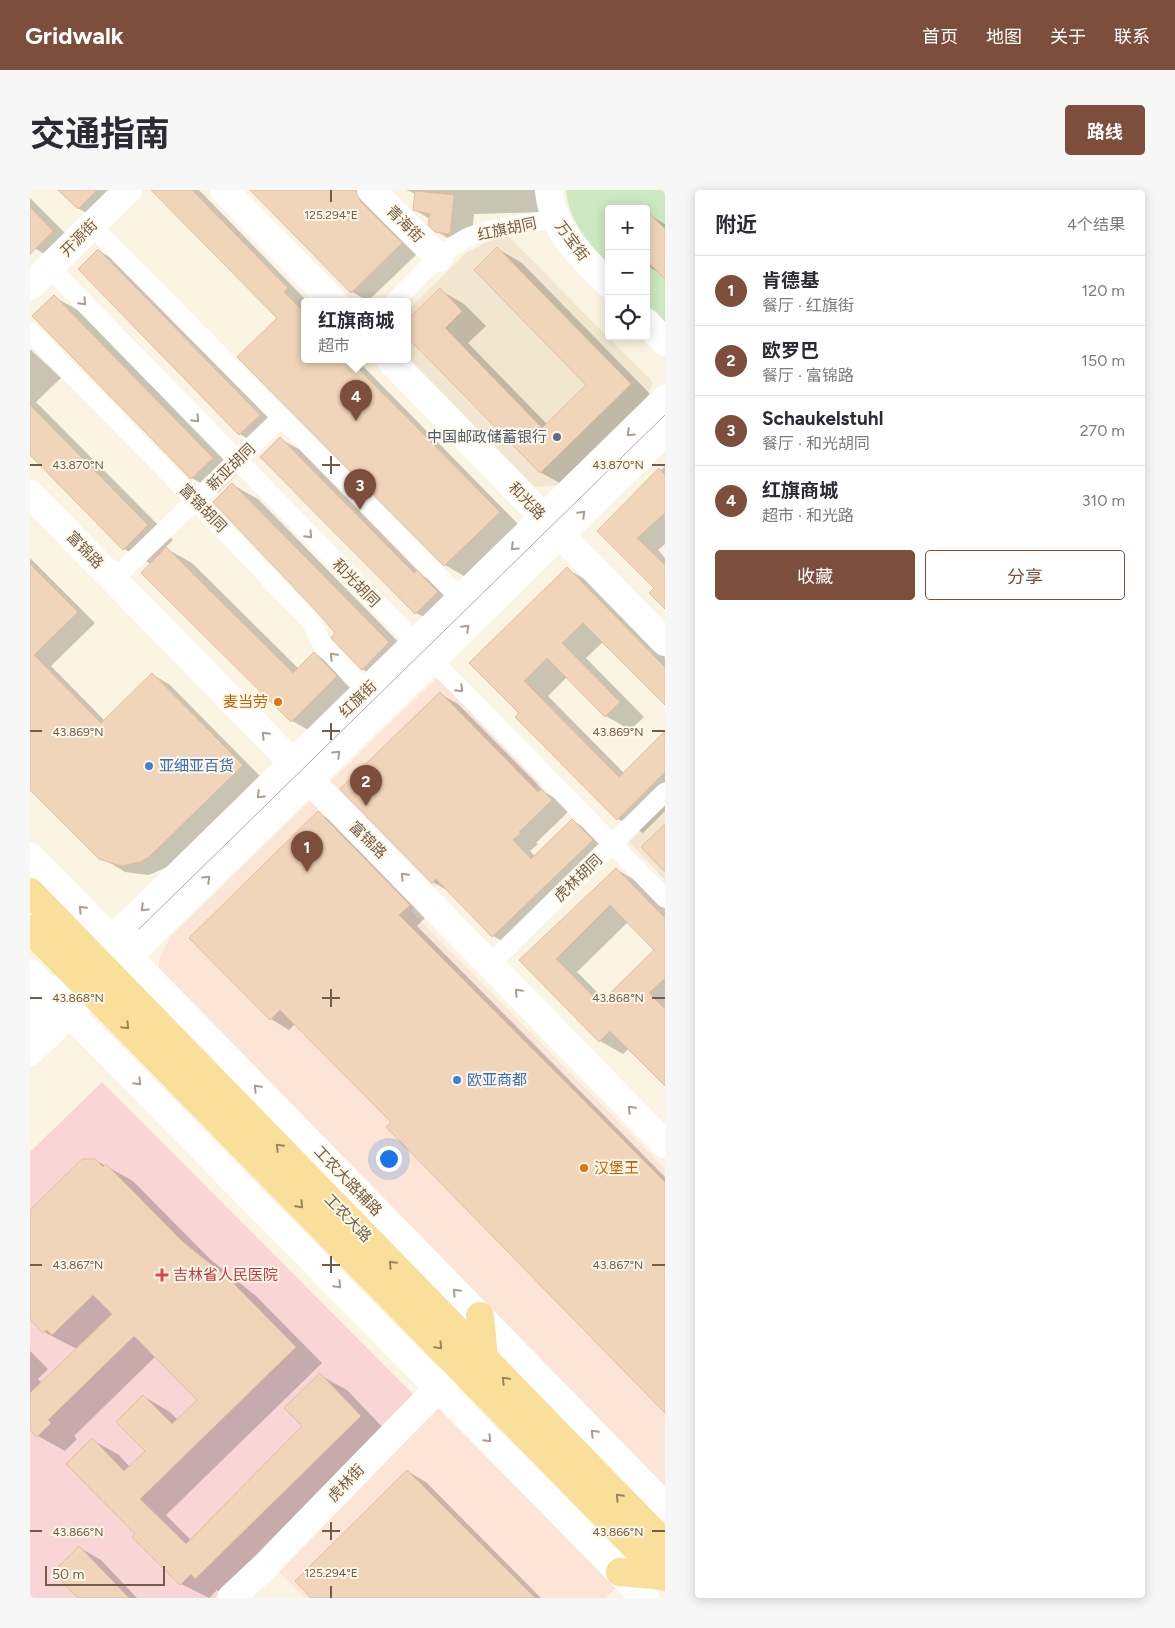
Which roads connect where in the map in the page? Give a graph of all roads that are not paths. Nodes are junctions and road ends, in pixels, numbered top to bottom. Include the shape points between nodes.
1 (128, 190) edge
2 (224, 190) edge
3 (371, 190) edge
4 (549, 190) edge
5 (554, 219) junction
6 (91, 225) junction
7 (439, 258) junction
8 (39, 277) edge
9 (605, 280) edge
10 (330, 298) edge
11 (398, 298) edge
12 (650, 326) edge
13 (30, 332) edge
14 (665, 342) edge
15 (393, 363) edge
16 (665, 399) edge
17 (282, 417) junction
18 (665, 432) edge
19 (237, 462) junction
20 (30, 494) edge
21 (196, 500) junction
22 (552, 527) junction
23 (114, 580) junction
24 (461, 599) junction
25 (665, 642) edge
26 (424, 652) junction
27 (366, 691) junction
28 (301, 772) junction
29 (665, 792) edge
30 (613, 844) junction
31 (30, 856) edge
32 (30, 892) edge
33 (665, 898) edge
34 (30, 929) edge
35 (490, 964) junction
36 (102, 965) junction
37 (30, 972) edge
38 (62, 1004) junction
39 (30, 1020) edge
40 (30, 1052) edge
41 (665, 1144) edge
42 (480, 1316) junction
43 (472, 1363) junction
44 (439, 1388) junction
45 (665, 1506) edge
46 (660, 1534) edge
47 (665, 1577) edge
48 (629, 1588) edge
49 (231, 1598) edge

1 - 6 street, 开源街
2 - 10 street
3 - 7 street, 青海街
4 - 5 street, 万宝街
5 - 7 street, 红旗胡同 via 473,235
5 - 9 street, 万宝街 via 574,248
6 - 8 street, 开源街
6 - 17 street
7 - 11 street, 红旗胡同
8 -> 19 street, 和光胡同
12 - 14 street
13 - 21 street, 富锦胡同
15 - 22 street, 和光路
16 -> 22 street, 红旗街
17 - 19 street, 新亚胡同
17 - 24 street
22 -> 18 street, 红旗街
19 - 21 street, 新亚胡同
19 -> 26 street, 和光胡同
20 - 23 street, 富锦路
21 - 23 street, 新亚胡同
27 -> 21 street, 富锦胡同 via 322,644 311,622
22 -> 24 street, 红旗街
22 - 25 street, 和光路
26 -> 22 street, 红旗街
28 -> 23 street, 富锦路
24 - 26 street, 红旗街
26 - 27 street, 红旗街
28 -> 26 street, 红旗街
26 -> 30 street, 和光胡同
27 - 28 street, 红旗街
35 -> 28 street, 富锦路
28 - 36 street, 红旗街
29 - 30 street, 虎林胡同
30 - 33 street, 和光胡同
30 - 35 street, 虎林胡同
36 -> 31 street, 工农大路辅路
32 - 36 main road, 工农大路
34 - 36 main road, 工农大路
41 -> 35 street, 富锦路
36 - 38 street, 红旗街
42 -> 36 street, 工农大路辅路
36 - 43 main road, 工农大路
37 - 38 street
38 - 39 street, 红旗街
38 - 40 street, 红旗街
38 -> 44 street
42 - 43 main road
45 -> 42 street, 工农大路辅路
43 - 44 street, 虎林街
46 -> 43 main road, 工农大路
43 - 47 main road, 工农大路
44 -> 48 street
44 - 49 street, 虎林街
47 - 48 main road

